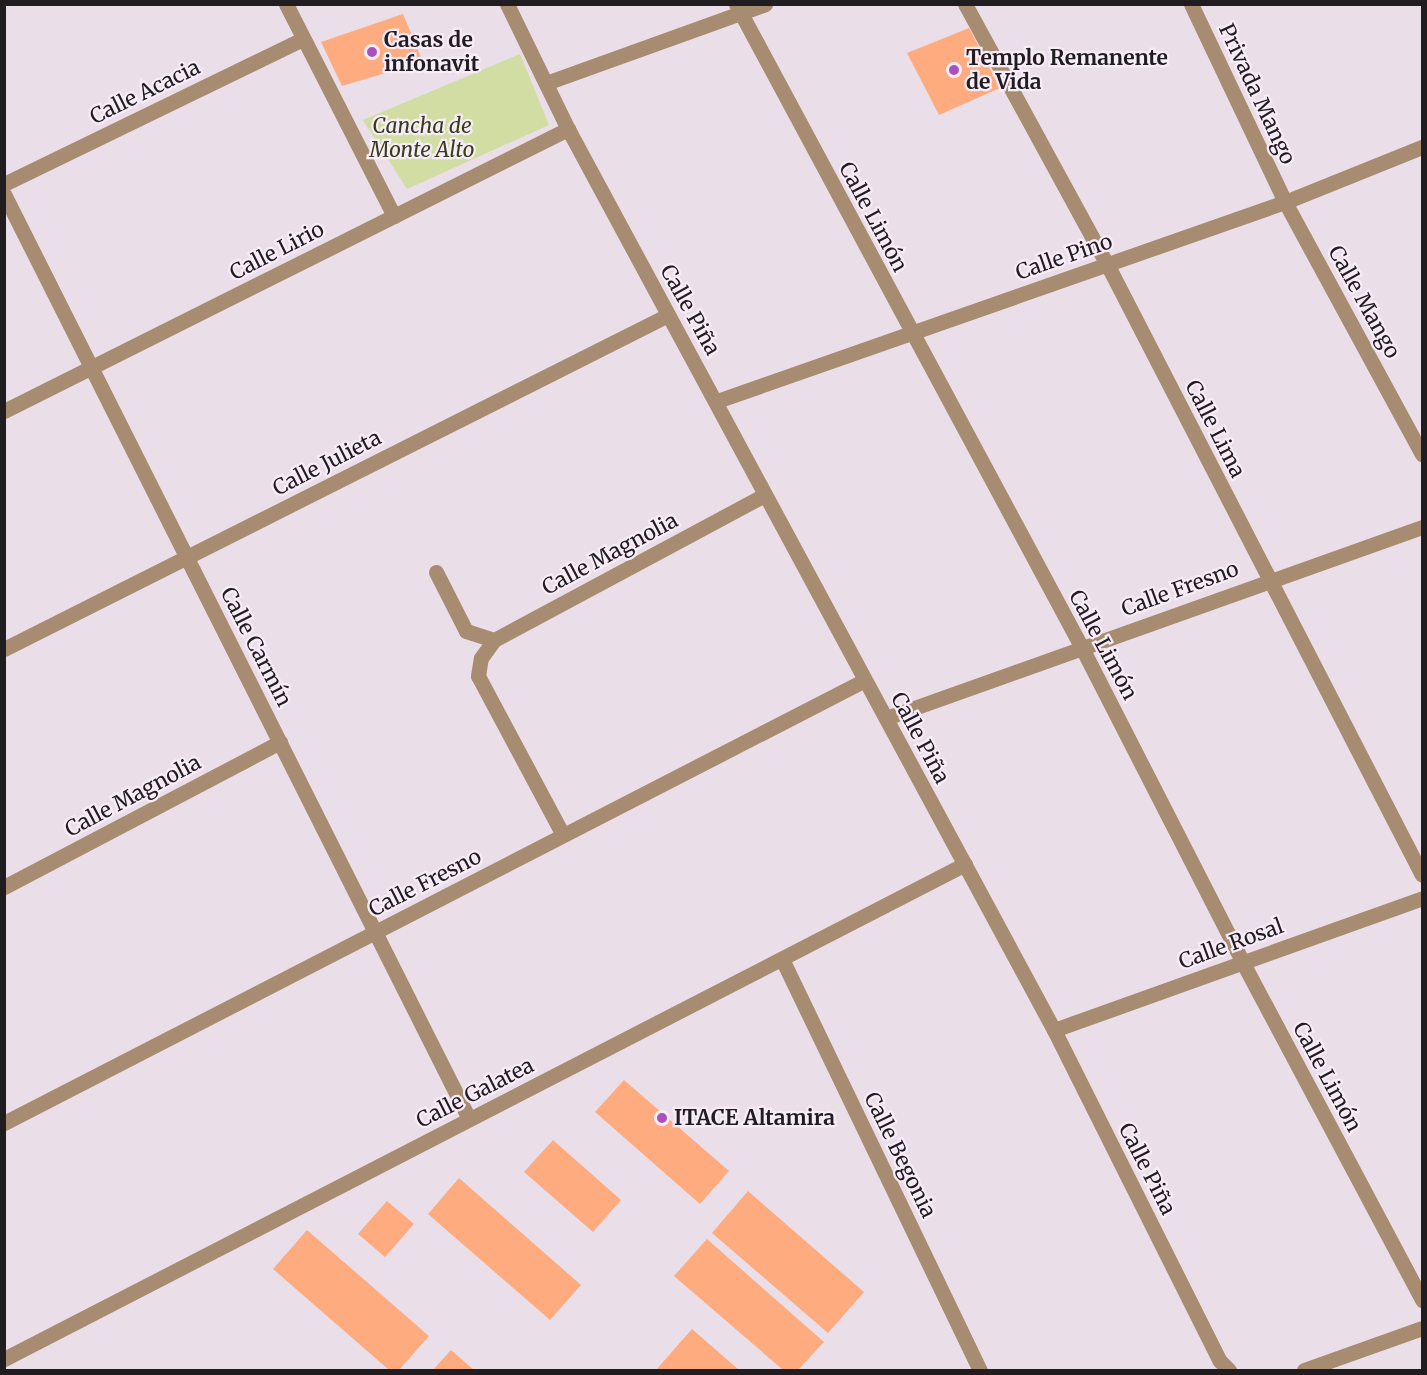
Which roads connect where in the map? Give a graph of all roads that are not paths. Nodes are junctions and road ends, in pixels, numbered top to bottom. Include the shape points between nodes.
1 (286, 4) edge
2 (507, 4) edge
3 (765, 4) edge
4 (965, 4) edge
5 (1191, 4) edge
6 (738, 9) edge
7 (303, 39) junction
8 (546, 83) junction
9 (568, 129) junction
10 (1422, 147) edge
11 (4, 184) edge
12 (4, 194) edge
13 (1285, 202) junction
14 (394, 216) junction
15 (1107, 264) junction
16 (668, 315) junction
17 (912, 333) junction
18 (92, 367) junction
19 (717, 402) junction
20 (4, 411) edge
21 (1422, 454) edge
22 (764, 495) junction
23 (1422, 527) edge
24 (187, 557) junction
25 (436, 572) dead end
26 (1269, 579) junction
27 (494, 640) junction
28 (1082, 648) junction
29 (4, 650) edge
30 (865, 680) junction
31 (886, 718) junction
32 (280, 742) junction
33 (563, 835) junction
34 (965, 864) junction
35 (1422, 875) edge
36 (4, 887) edge
37 (1422, 898) edge
38 (375, 932) junction
39 (782, 959) junction
40 (1243, 963) junction
41 (1054, 1030) junction
42 (469, 1119) junction
43 (4, 1123) edge
44 (1422, 1300) edge
45 (1422, 1328) edge
46 (4, 1359) edge
47 (980, 1371) edge
48 (1229, 1371) edge
49 (1304, 1371) edge

1 - 7 street
2 - 8 street, Calle Piña
3 - 6 street
4 - 15 street, Calle Lima
5 - 13 street, Privada Mango
6 - 8 street
6 - 17 street, Calle Limón
7 - 11 street, Calle Acacia
7 - 14 street
8 - 9 street, Calle Piña
9 - 14 street, Calle Lirio
9 - 16 street, Calle Piña
10 - 13 street, Calle Pino
12 - 18 street, Calle Carmín
13 - 15 street, Calle Pino
13 - 21 street, Calle Mango
14 - 18 street, Calle Lirio
15 - 17 street, Calle Pino
15 - 26 street, Calle Lima
16 - 19 street, Calle Piña
16 - 24 street, Calle Julieta
17 - 19 street, Calle Pino
17 - 28 street, Calle Limón
18 - 20 street, Calle Lirio
18 - 24 street, Calle Carmín
19 - 22 street, Calle Piña
22 - 27 street, Calle Magnolia
22 - 30 street, Calle Piña
23 - 26 street, Calle Fresno
24 - 29 street, Calle Julieta
24 - 32 street, Calle Carmín
25 - 27 street via 466,631
26 - 28 street, Calle Fresno
26 - 35 street, Calle Lima
27 - 33 street, Calle Magnolia via 481,658 478,676
28 - 31 street, Calle Fresno
28 - 40 street, Calle Limón
30 - 31 street, Calle Piña
30 - 33 street, Calle Fresno
31 - 34 street, Calle Piña
32 - 36 street, Calle Magnolia
32 - 38 street, Calle Carmín
33 - 38 street, Calle Fresno
34 - 39 street, Calle Galatea
34 - 41 street, Calle Piña
37 - 40 street, Calle Rosal
38 - 42 street, Calle Carmín
38 - 43 street, Calle Fresno
39 - 42 street, Calle Galatea
39 - 47 street, Calle Begonia
40 - 41 street, Calle Rosal
40 - 44 street, Calle Limón
41 - 48 street, Calle Piña via 1220,1361
42 - 46 street, Calle Galatea
45 - 49 street

